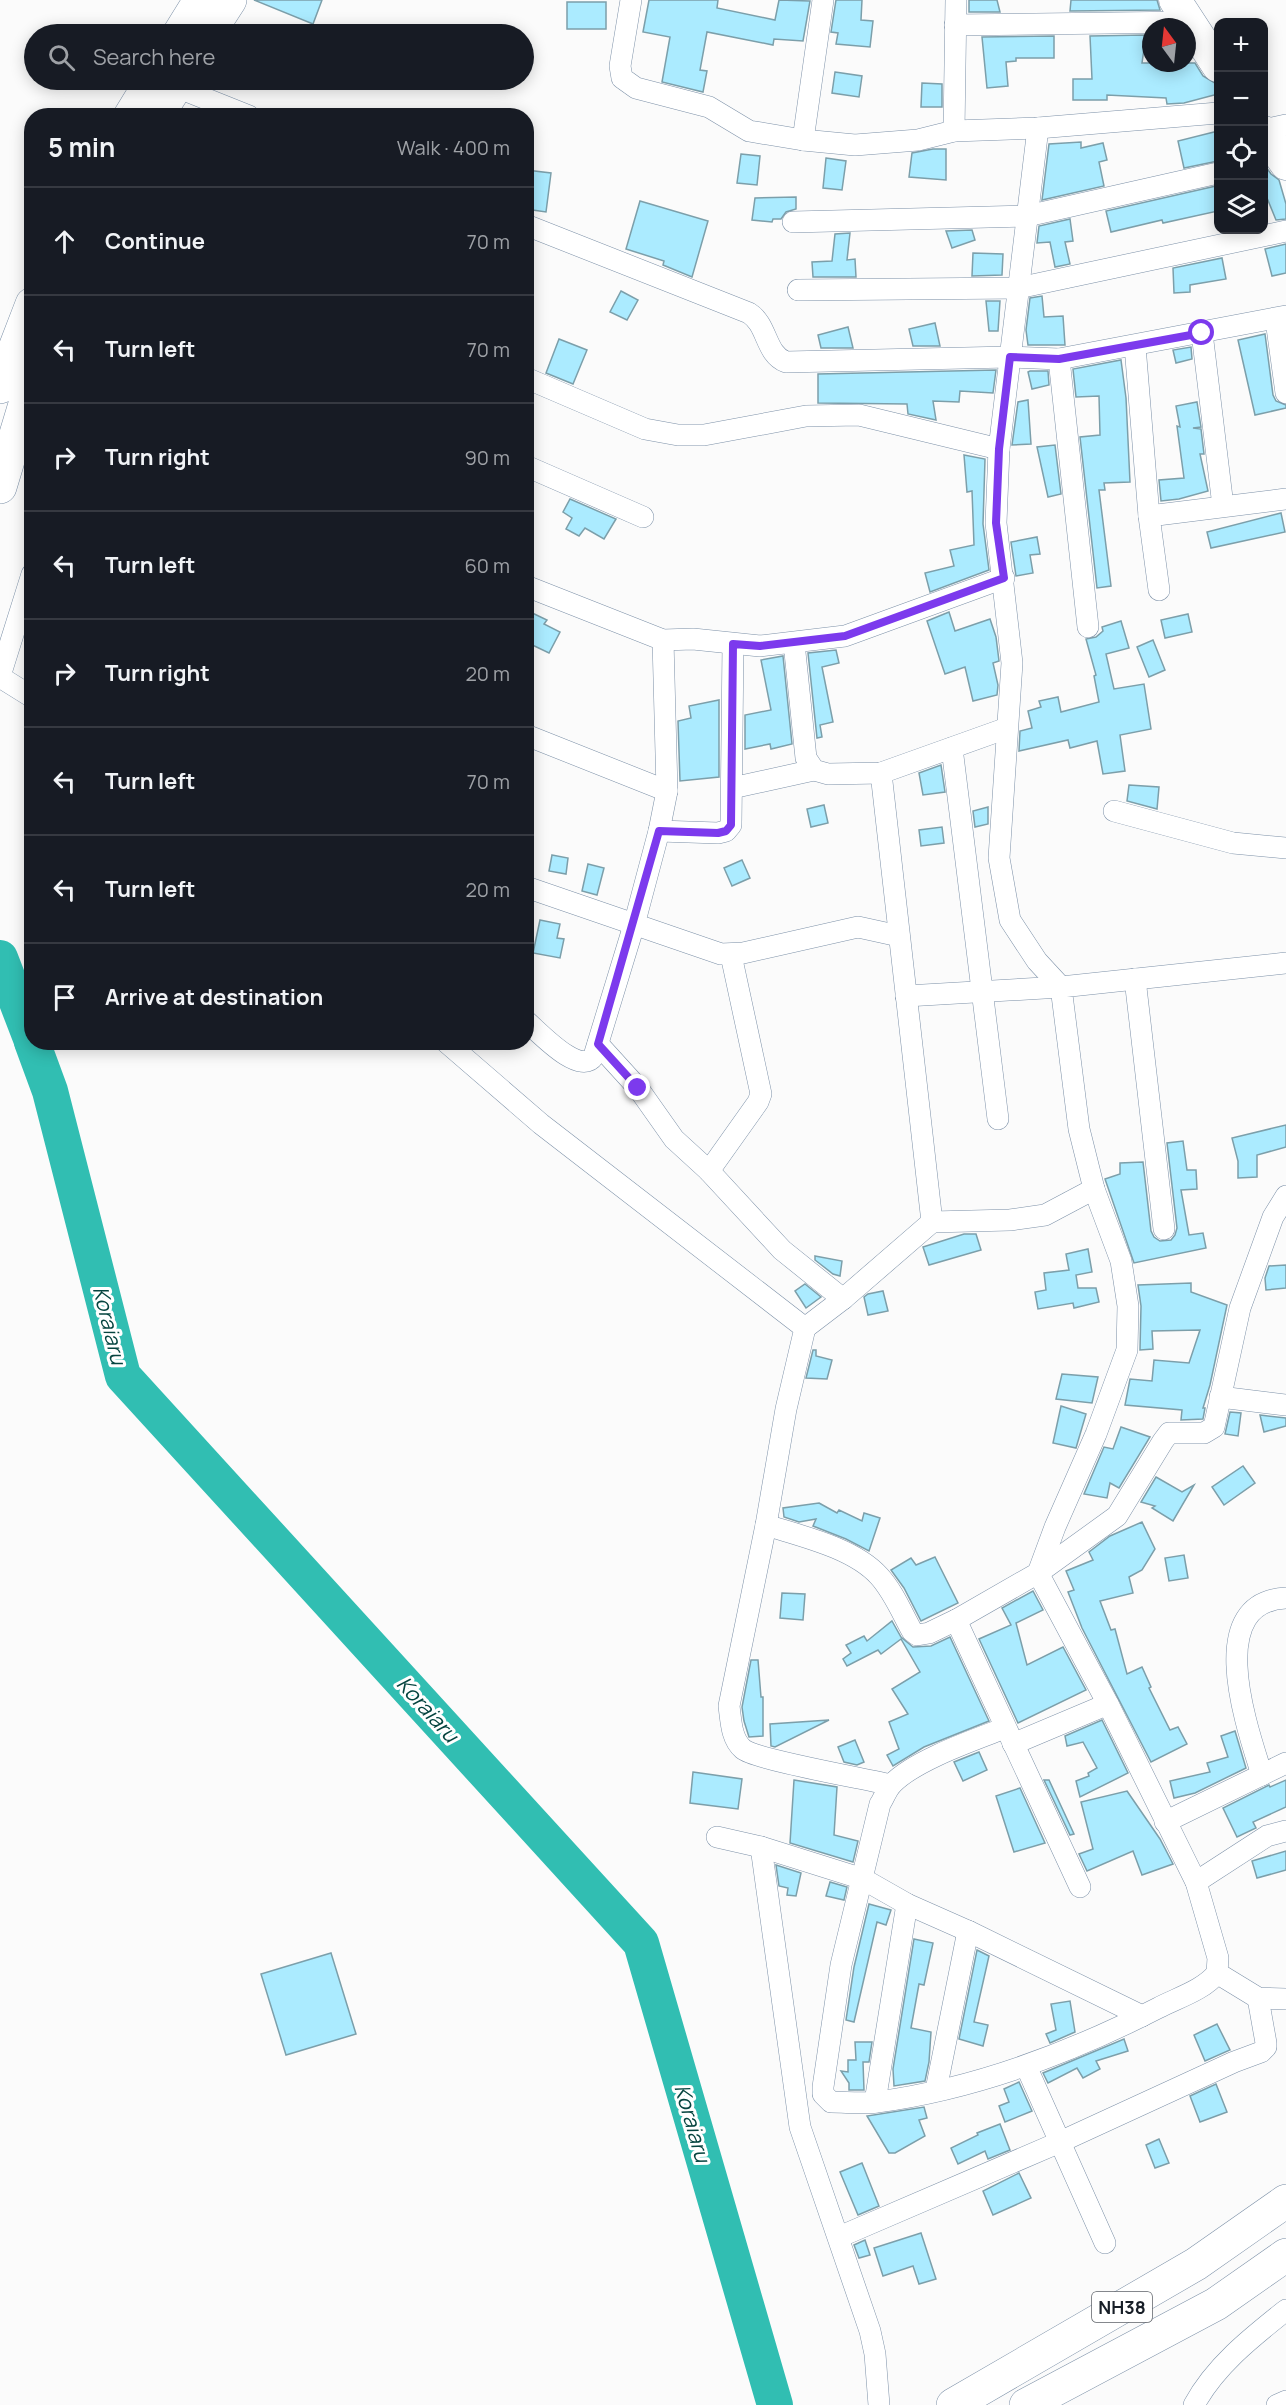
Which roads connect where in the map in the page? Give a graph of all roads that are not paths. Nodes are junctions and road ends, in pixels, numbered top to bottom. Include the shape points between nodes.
1 (200, 0) edge
2 (230, 0) edge
3 (631, 0) edge
4 (823, 0) edge
5 (956, 0) edge
6 (1183, 11) edge
7 (185, 24) edge
8 (214, 24) edge
9 (955, 25) junction
10 (1214, 60) edge
11 (157, 90) edge
12 (164, 90) edge
13 (187, 90) edge
14 (138, 108) edge
15 (159, 108) edge
16 (230, 108) edge
17 (1214, 113) edge
18 (1286, 125) edge
19 (1038, 128) junction
20 (1268, 130) edge
21 (954, 131) junction
22 (803, 140) junction
23 (1268, 142) edge
24 (1277, 162) edge
25 (1214, 174) edge
26 (1027, 216) junction
27 (793, 222) dead end
28 (534, 228) edge
29 (1286, 231) edge
30 (1018, 288) junction
31 (798, 290) dead end
32 (1281, 318) edge
33 (1202, 333) junction
34 (1135, 346) junction
35 (24, 354) edge
36 (1010, 357) junction
37 (1059, 359) junction
38 (534, 381) edge
39 (19, 385) edge
40 (1286, 393) edge
41 (999, 449) junction
42 (534, 469) edge
43 (0, 487) edge
44 (1286, 499) edge
45 (1223, 506) junction
46 (1149, 516) junction
47 (643, 517) dead end
48 (1004, 578) junction
49 (534, 589) edge
50 (1160, 590) dead end
51 (24, 600) edge
52 (1088, 627) dead end
53 (663, 640) junction
54 (794, 643) junction
55 (733, 644) junction
56 (0, 676) edge
57 (24, 692) edge
58 (1007, 728) junction
59 (534, 738) edge
60 (952, 748) junction
61 (814, 770) junction
62 (880, 772) junction
63 (732, 788) junction
64 (667, 791) junction
65 (1114, 811) dead end
66 (659, 831) junction
67 (1286, 848) edge
68 (534, 890) edge
69 (634, 925) junction
70 (899, 936) junction
71 (731, 955) junction
72 (1286, 963) edge
73 (1135, 979) junction
74 (1061, 987) junction
75 (982, 991) junction
76 (906, 996) junction
77 (534, 1028) edge
78 (598, 1044) junction
79 (455, 1050) edge
80 (998, 1119) dead end
81 (709, 1171) junction
82 (1094, 1189) junction
83 (1286, 1196) edge
84 (932, 1222) junction
85 (1164, 1229) dead end
86 (843, 1299) junction
87 (805, 1328) junction
88 (1220, 1397) junction
89 (1286, 1405) edge
90 (766, 1525) junction
91 (1038, 1573) junction
92 (1286, 1598) edge
93 (956, 1620) junction
94 (1108, 1704) junction
95 (1009, 1736) junction
96 (1286, 1763) edge
97 (1262, 1775) junction
98 (891, 1785) junction
99 (1165, 1822) junction
100 (1286, 1831) edge
101 (717, 1837) dead end
102 (760, 1847) junction
103 (863, 1879) junction
104 (1196, 1882) junction
105 (1080, 1887) dead end
106 (907, 1904) junction
107 (968, 1931) junction
108 (1217, 1973) junction
109 (1258, 1998) junction
110 (1286, 2000) edge
111 (1142, 2016) junction
112 (1026, 2066) junction
113 (936, 2090) junction
114 (875, 2102) junction
115 (1060, 2142) junction
116 (1286, 2201) edge
117 (838, 2237) junction
118 (1105, 2243) dead end
119 (1286, 2255) edge
120 (1286, 2310) edge
121 (1286, 2401) edge
122 (879, 2405) edge
123 (953, 2405) edge
124 (1026, 2405) edge
125 (1194, 2405) edge
126 (1277, 2405) edge

1 - 7 main road
2 - 8 main road
3 - 22 street via 620,66 622,78 628,83 709,107 748,131
4 - 22 street
5 - 9 street
6 - 9 street
6 - 10 street
9 - 21 street
11 - 14 main road
12 - 15 main road
13 - 16 street
17 - 19 street
18 - 20 street
19 - 21 street
19 - 26 street
21 - 22 street via 918,140 855,146
23 - 24 street
25 - 26 street
26 - 27 street
26 - 30 street
28 - 36 street via 749,313 762,324 778,359 786,362
29 - 30 street
30 - 31 street
30 - 36 street
32 - 33 street
32 - 40 street
33 - 34 street
33 - 45 street
34 - 37 street
34 - 46 street
35 - 39 main road
36 - 37 street
36 - 41 street
37 - 52 street
38 - 41 street via 645,429 678,435 704,435 806,416 859,415
39 - 43 main road
41 - 48 street via 996,523
42 - 47 street
44 - 45 street
45 - 46 street
46 - 50 street
48 - 54 street via 845,636
48 - 58 street via 1012,663
49 - 53 street
51 - 56 street
53 - 55 street
53 - 64 street
54 - 55 street
54 - 61 street via 806,758
55 - 63 street
56 - 57 street
58 - 60 street
58 - 74 street via 999,858 1010,920 1036,961
59 - 64 street
60 - 62 street
60 - 75 street
61 - 62 street via 828,774
61 - 63 street
62 - 70 street
63 - 66 street via 732,822 726,831
64 - 66 street
65 - 67 street via 1233,843
66 - 69 street
68 - 69 street
69 - 71 street
69 - 78 street
70 - 71 street via 858,927
70 - 76 street
71 - 81 street via 761,1094
72 - 73 street
73 - 74 street
73 - 85 street
74 - 75 street
74 - 82 street via 1079,1129
75 - 76 street
75 - 80 street
76 - 84 street
77 - 78 street via 577,1062 590,1061
78 - 81 street via 638,1088 674,1139
79 - 87 street via 541,1124
81 - 86 street via 782,1250
82 - 84 street via 1045,1215
82 - 91 street via 1120,1261 1128,1306 1127,1350
83 - 88 street via 1273,1217 1240,1308
84 - 86 street
86 - 87 street
87 - 90 street
88 - 89 street
88 - 91 street via 1214,1427 1204,1433 1169,1433 1117,1516
90 - 93 street via 840,1551 869,1566 917,1635
90 - 98 street via 729,1706 736,1741 744,1751 768,1758
91 - 93 street
91 - 94 street
92 - 97 street via 1270,1600 1256,1609 1246,1619 1239,1639 1238,1681 1243,1715
93 - 95 street
94 - 95 street
94 - 99 street
95 - 98 street via 970,1741 910,1770
95 - 105 street
96 - 97 street
97 - 99 street
98 - 103 street via 880,1804
99 - 104 street
100 - 104 street via 1267,1836
101 - 102 street
102 - 103 street
102 - 117 street via 800,2127
103 - 106 street
103 - 114 street via 841,1965 823,2094 831,2102
104 - 108 street via 1218,1958
106 - 107 street
106 - 114 street
107 - 111 street
107 - 113 street
108 - 109 street
108 - 111 street via 1205,1984
109 - 110 street
109 - 115 street via 1266,2043 1261,2052
111 - 112 street
112 - 113 street via 974,2083
112 - 115 street
113 - 114 street
115 - 117 street
115 - 118 street
116 - 123 main road, NH38 via 1196,2264
117 - 122 street via 870,2331
119 - 124 main road, NH38 via 1216,2304
120 - 125 street via 1247,2342 1208,2383
121 - 126 street

